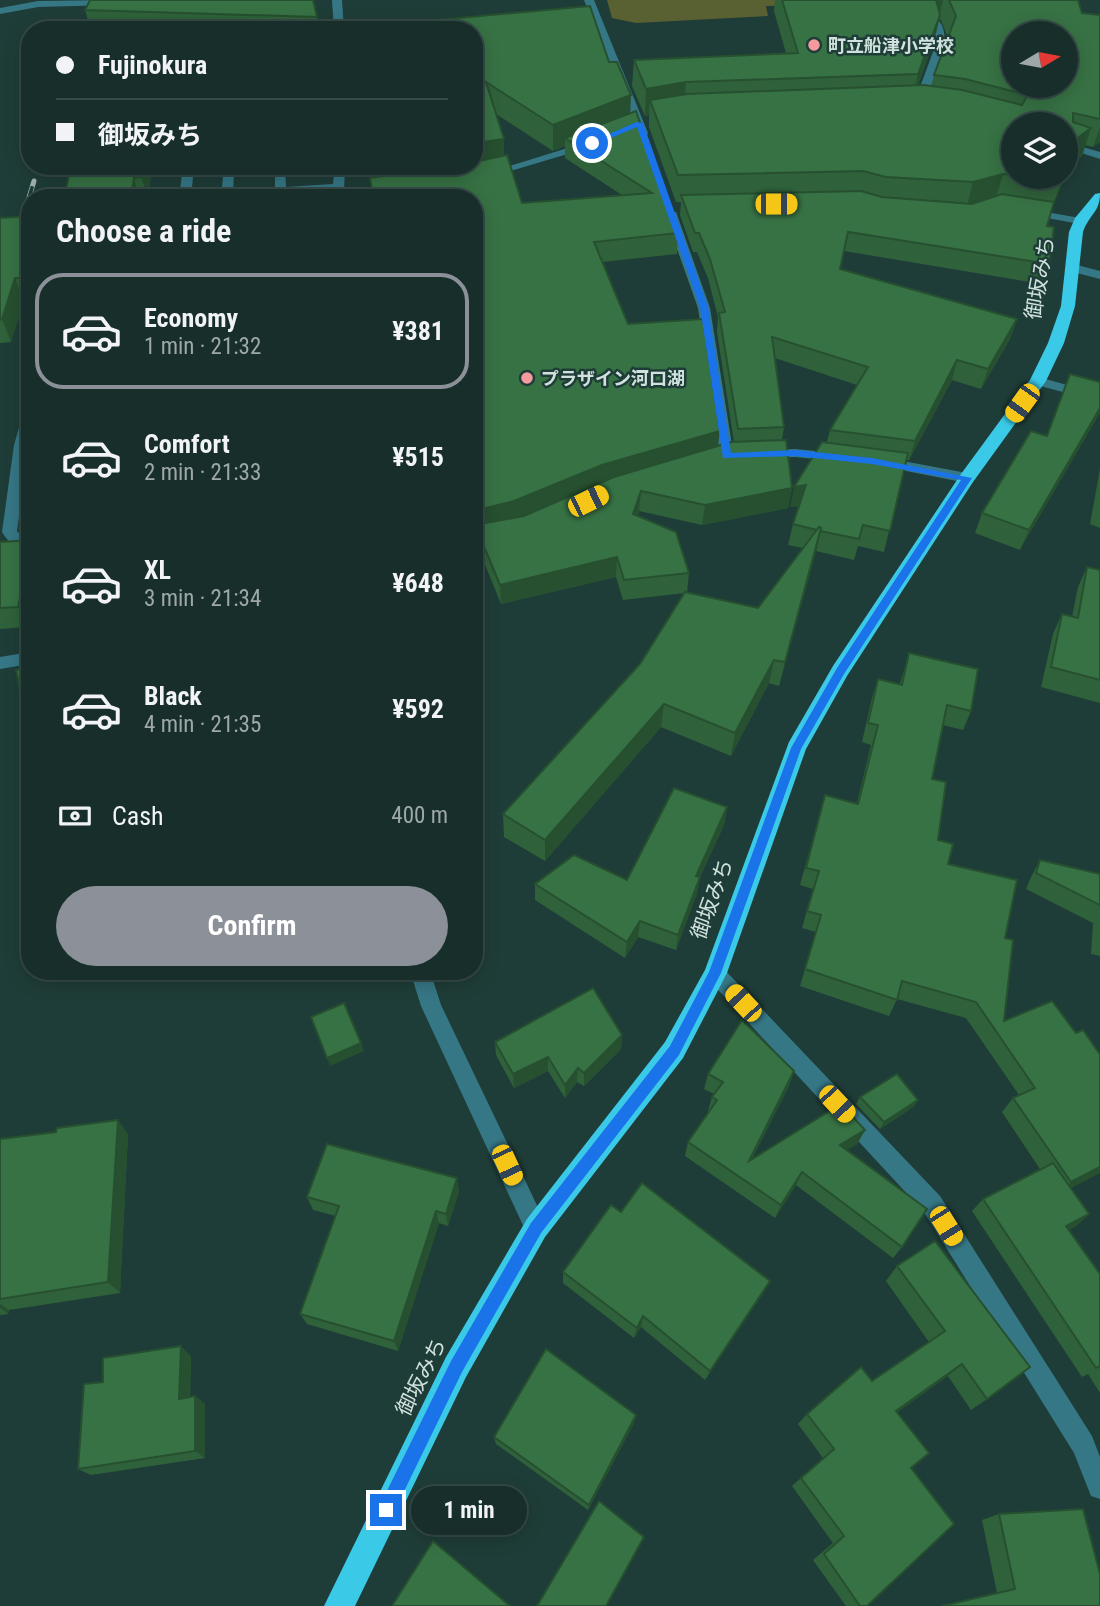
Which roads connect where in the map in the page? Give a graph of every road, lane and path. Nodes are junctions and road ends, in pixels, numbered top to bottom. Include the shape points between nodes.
1 (337, 0) edge
2 (589, 0) edge
3 (120, 2) edge
4 (0, 11) edge
5 (338, 21) edge
6 (934, 22) edge
7 (904, 106) edge
8 (918, 106) junction
9 (930, 107) edge
10 (604, 138) edge
11 (648, 148) edge
12 (1078, 149) edge
13 (1100, 156) edge
14 (480, 176) edge
15 (1100, 197) edge
16 (672, 205) edge
17 (1022, 211) edge
18 (1080, 221) junction
19 (1073, 268) junction
20 (1100, 275) edge
21 (1038, 381) junction
22 (1100, 398) edge
23 (21, 445) edge
24 (846, 458) edge
25 (872, 461) edge
26 (967, 478) junction
27 (21, 545) edge
28 (21, 660) edge
29 (0, 663) edge
30 (715, 973) junction
31 (423, 980) edge
32 (536, 1228) junction
33 (1100, 1487) edge
34 (339, 1606) edge

1 - 5 street
2 - 11 street
3 - 4 street via 37,4
6 - 8 street via 942,41
7 - 8 street
8 - 9 street
10 - 14 street
12 - 13 street
15 - 18 highway, 御坂みち
16 - 24 street via 704,307 721,457 795,453
17 - 18 street
18 - 19 highway, 御坂みち
19 - 20 street
19 - 21 highway, 御坂みち via 1068,306
21 - 22 street
21 - 26 highway, 御坂みち
23 - 27 street via 9,532
25 - 26 street
26 - 30 highway, 御坂みち via 840,671 796,748
28 - 29 street
30 - 32 highway, 御坂みち via 674,1050
30 - 33 street via 932,1204 1083,1445
31 - 32 street
32 - 34 highway, 御坂みち via 456,1367

